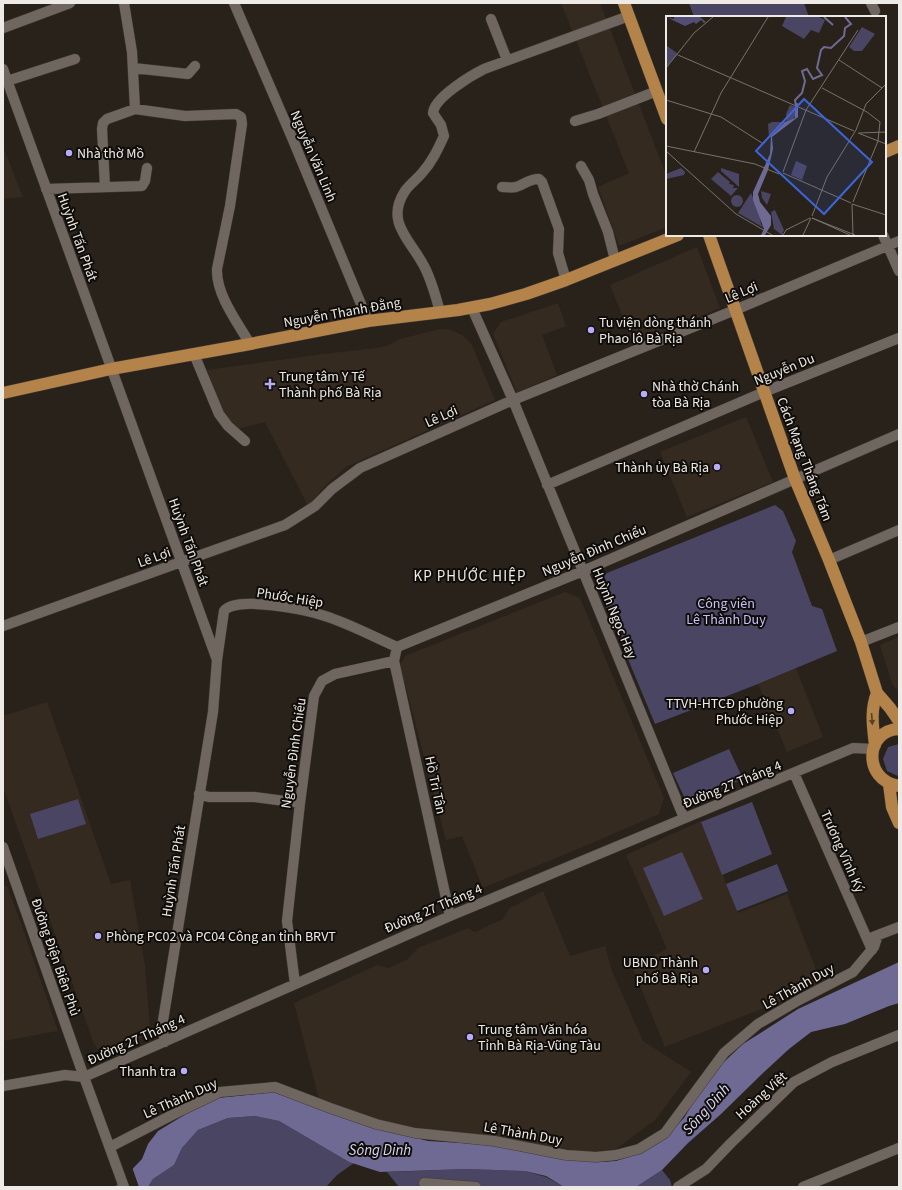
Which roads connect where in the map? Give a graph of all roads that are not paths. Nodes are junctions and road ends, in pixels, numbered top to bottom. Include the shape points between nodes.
1 (70, 3) edge
2 (124, 3) edge
3 (234, 3) edge
4 (624, 3) edge
5 (629, 16) junction
6 (491, 19) dead end
7 (3, 28) edge
8 (75, 59) dead end
9 (507, 60) junction
10 (195, 66) dead end
11 (132, 68) junction
12 (3, 69) edge
13 (7, 81) junction
14 (657, 91) junction
15 (135, 109) junction
16 (666, 115) edge
17 (575, 121) dead end
18 (899, 146) edge
19 (886, 152) edge
20 (581, 166) dead end
21 (147, 168) dead end
22 (105, 187) junction
23 (502, 187) dead end
24 (46, 190) junction
25 (675, 236) edge
26 (709, 236) edge
27 (883, 236) edge
28 (899, 240) edge
29 (888, 246) junction
30 (615, 260) junction
31 (899, 271) edge
32 (566, 280) junction
33 (472, 308) junction
34 (734, 310) junction
35 (440, 312) junction
36 (368, 321) junction
37 (899, 338) edge
38 (250, 344) junction
39 (194, 354) junction
40 (111, 369) junction
41 (764, 392) junction
42 (3, 393) edge
43 (512, 400) junction
44 (899, 434) edge
45 (245, 440) dead end
46 (794, 479) junction
47 (547, 484) junction
48 (899, 530) edge
49 (829, 560) junction
50 (181, 562) junction
51 (583, 571) junction
52 (3, 626) edge
53 (899, 627) edge
54 (861, 642) junction
55 (397, 647) junction
56 (217, 660) junction
57 (394, 661) junction
58 (877, 694) junction
59 (899, 722) edge
60 (899, 729) edge
61 (874, 747) junction
62 (794, 773) junction
63 (894, 785) edge
64 (199, 794) junction
65 (300, 803) junction
66 (684, 818) junction
67 (899, 823) edge
68 (3, 847) edge
69 (450, 916) junction
70 (899, 928) edge
71 (878, 935) junction
72 (867, 939) junction
73 (872, 950) junction
74 (295, 984) junction
75 (899, 1035) edge
76 (165, 1042) junction
77 (84, 1077) junction
78 (3, 1086) edge
79 (108, 1143) junction
80 (899, 1148) edge
81 (424, 1183) dead end
82 (124, 1187) edge
83 (476, 1187) edge
84 (678, 1187) edge
85 (803, 1187) edge

1 - 7 street
2 - 11 street via 130,33
3 - 36 street, Nguyễn Văn Linh
4 - 5 main road
5 - 9 street
5 - 14 main road
6 - 9 street
8 - 13 street
9 - 35 street via 469,76 449,91 433,109 444,136 430,162 405,191 397,212 397,221 429,277
10 - 11 street via 188,74
11 - 15 street
12 - 13 street, Huỳnh Tấn Phát
13 - 24 street, Huỳnh Tấn Phát
14 - 16 main road
14 - 17 street
15 - 22 street via 107,119 103,123
15 - 38 street via 185,116 236,114 241,118 230,206 216,279 221,294
18 - 19 main road
20 - 30 street via 608,232
21 - 22 street via 142,186
22 - 24 street
23 - 32 street via 517,187 534,179 542,182 559,228 558,252
24 - 40 street, Huỳnh Tấn Phát
25 - 30 main road, Nguyễn Thanh Đằng
26 - 34 main road, Cách Mạng Tháng Tám
27 - 29 street
28 - 29 street, Lê Lợi
29 - 31 street
29 - 34 street, Lê Lợi
30 - 32 main road, Nguyễn Thanh Đằng
32 - 33 main road, Nguyễn Thanh Đằng
33 - 35 main road, Nguyễn Thanh Đằng
33 - 43 street, Huỳnh Ngọc Hay
34 - 41 main road, Cách Mạng Tháng Tám
34 - 43 street, Lê Lợi
35 - 36 main road, Nguyễn Thanh Đằng
36 - 38 main road, Nguyễn Thanh Đằng
37 - 41 street, Nguyễn Du
38 - 39 main road, Nguyễn Thanh Đằng
39 - 40 main road, Nguyễn Thanh Đằng
39 - 45 street via 219,414 228,426
40 - 42 main road, Nguyễn Thanh Đằng
40 - 50 street, Huỳnh Tấn Phát
41 - 46 main road, Cách Mạng Tháng Tám
41 - 47 street, Nguyễn Du
43 - 47 street, Huỳnh Ngọc Hay
43 - 50 street, Lê Lợi via 360,468 332,489 315,506 285,525
44 - 46 street, Nguyễn Đình Chiểu
46 - 49 main road, Cách Mạng Tháng Tám
46 - 51 street, Nguyễn Đình Chiểu
47 - 51 street, Huỳnh Ngọc Hay
48 - 49 street
49 - 54 main road, Cách Mạng Tháng Tám
50 - 52 street, Lê Lợi
50 - 56 street, Huỳnh Tấn Phát
51 - 55 street, Nguyễn Đình Chiểu
51 - 66 street, Huỳnh Ngọc Hay
53 - 54 street
54 - 58 main road, Cách Mạng Tháng Tám
55 - 56 street, Phước Hiệp via 324,615 256,604 233,605 224,611
55 - 57 street
56 - 64 street, Huỳnh Tấn Phát via 213,712
57 - 65 street, Nguyễn Đình Chiểu via 335,674 322,681 314,696
57 - 69 street, Hồ Tri Tân
58 - 59 main road, Cách Mạng Tháng Tám
58 -> 61 main road via 872,714
60 - 61 main road via 887,732
61 - 62 street, Đường 27 Tháng 4 via 853,748
61 - 63 main road via 873,766 882,780
62 - 66 street, Đường 27 Tháng 4
62 - 72 street, Trương Vĩnh Ký
63 - 67 main road via 892,807
64 - 65 street via 209,797 254,797
64 - 76 street, Huỳnh Tấn Phát via 162,1027
65 - 74 street, Nguyễn Đình Chiểu via 287,921
66 - 69 street, Đường 27 Tháng 4
68 - 77 street, Đường Điện Biên Phủ
69 - 74 street, Đường 27 Tháng 4
70 - 71 street
71 - 72 street
71 - 73 street, Lê Thành Duy
72 - 73 street
73 - 79 street, Lê Thành Duy via 853,972 758,1024 724,1052 665,1133 639,1149 596,1156 566,1155 494,1141 415,1133 376,1124 275,1087 220,1092
74 - 76 street, Đường 27 Tháng 4
75 - 84 street, Hoàng Việt via 832,1062 794,1082 706,1169
76 - 77 street, Đường 27 Tháng 4
77 - 78 street, Đường 27 Tháng 4 via 65,1075
77 - 79 street, Đường Điện Biên Phủ
79 - 82 street, Đường Điện Biên Phủ
80 - 85 street
81 - 83 street

